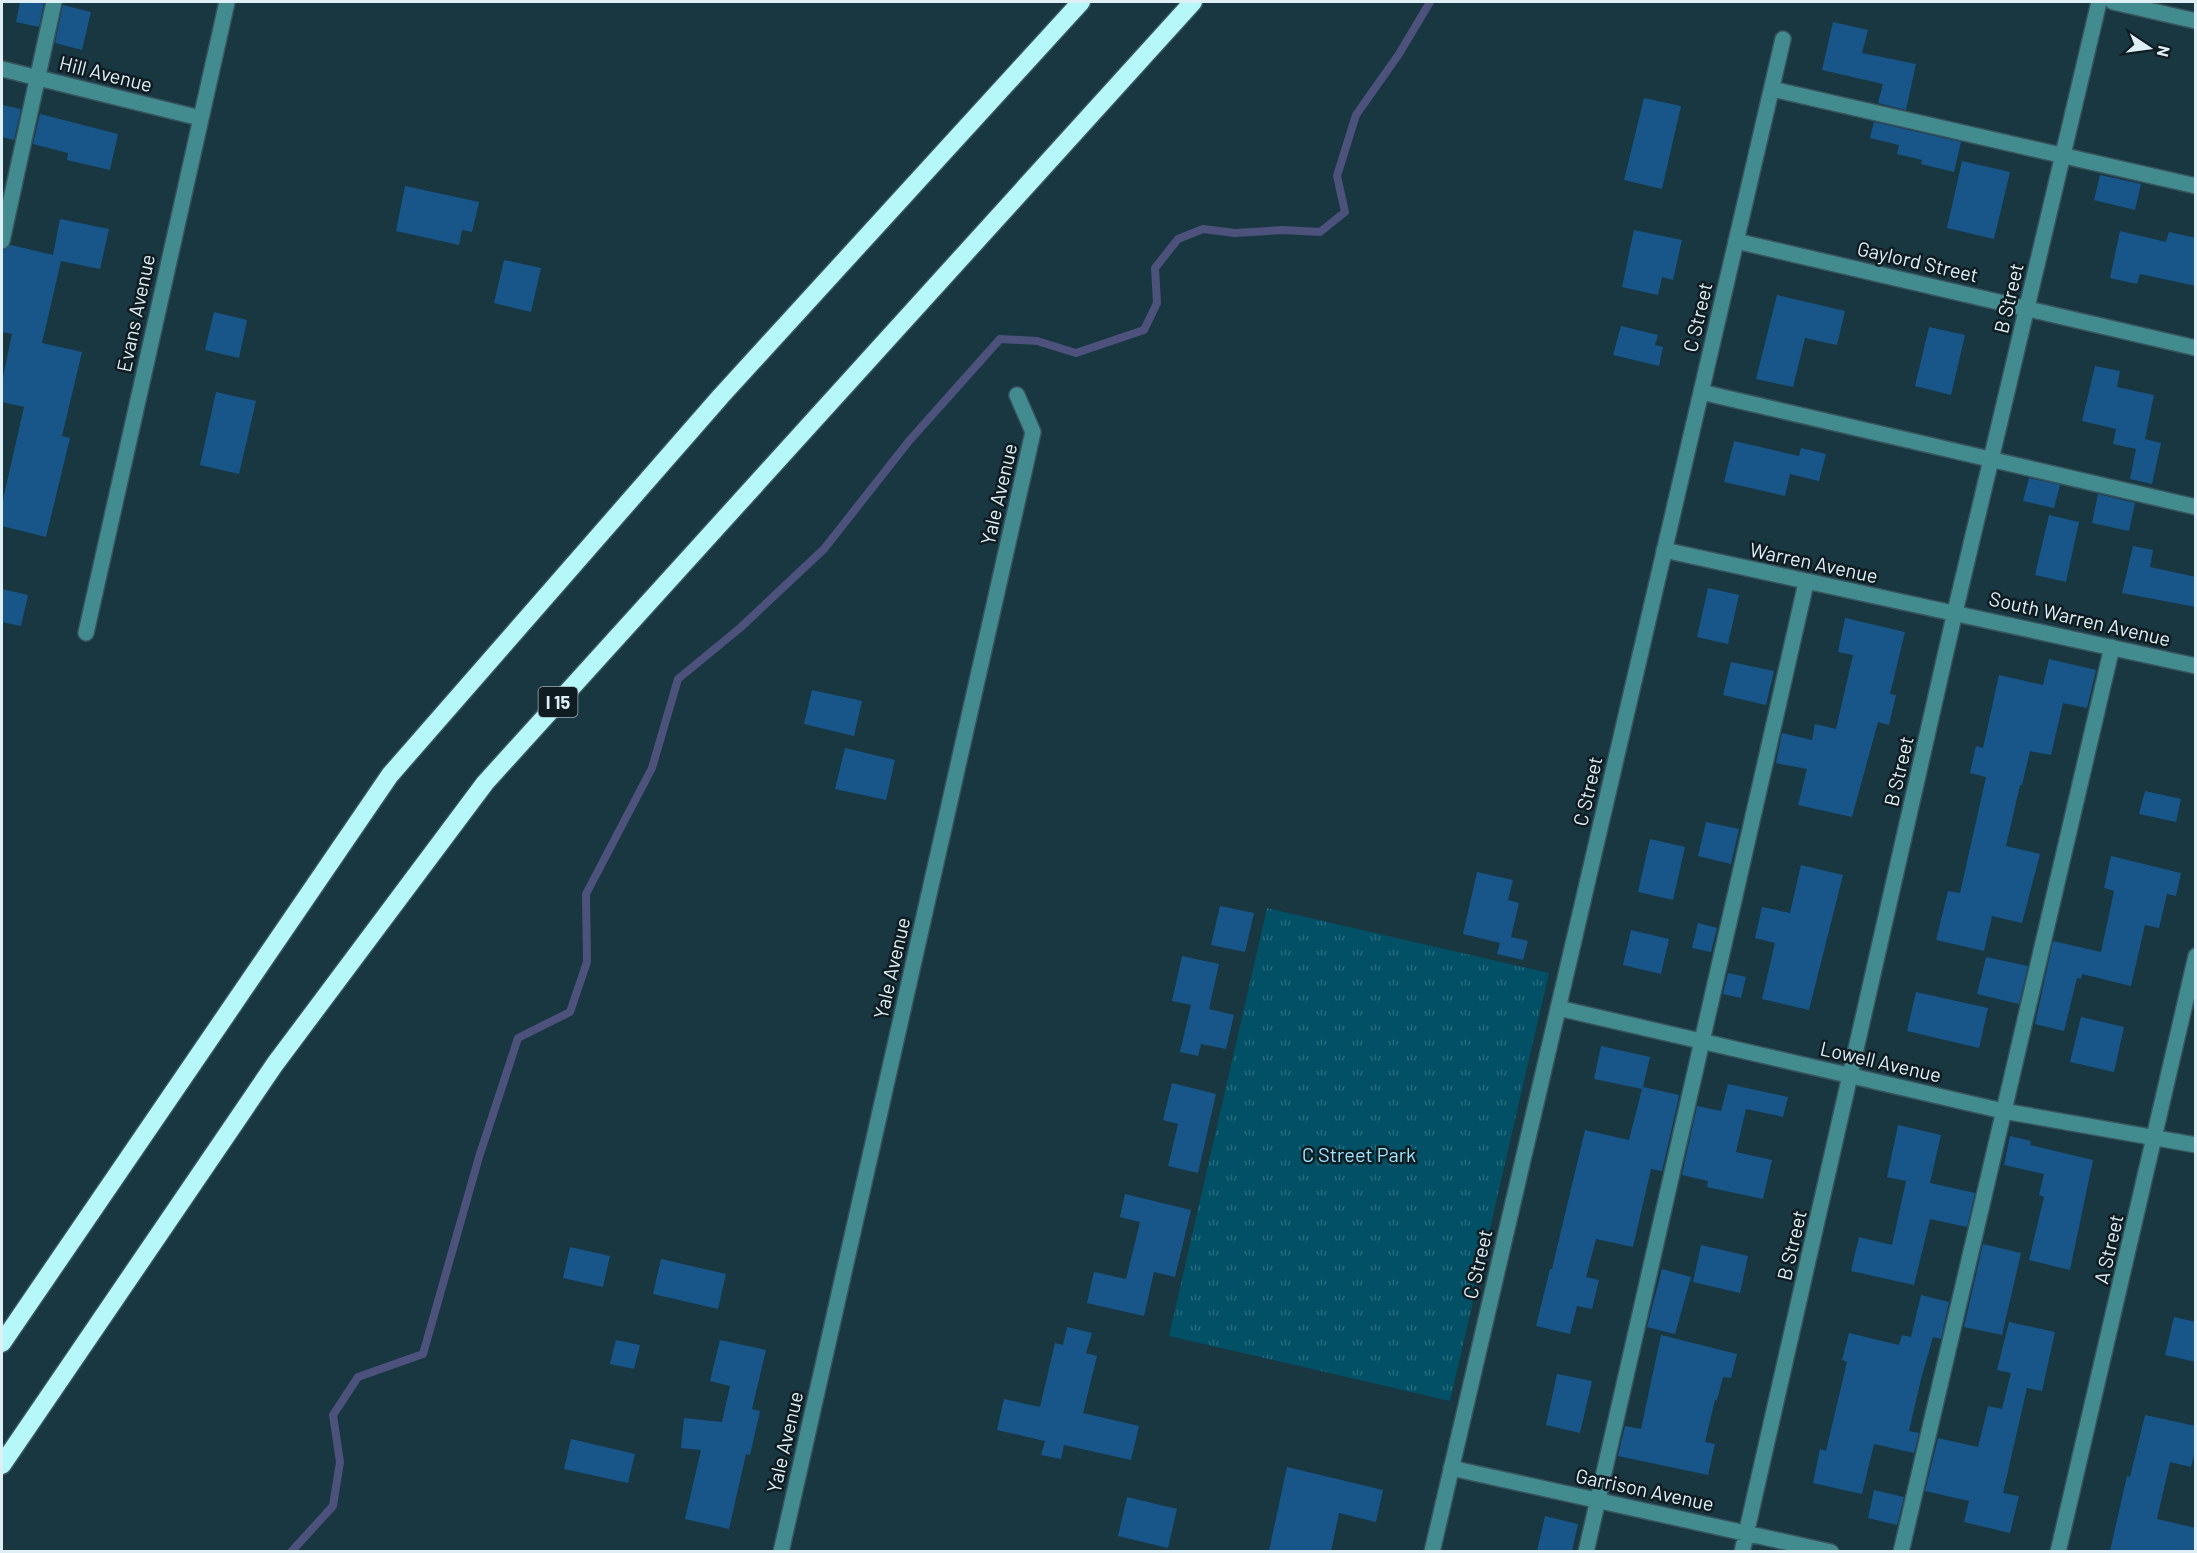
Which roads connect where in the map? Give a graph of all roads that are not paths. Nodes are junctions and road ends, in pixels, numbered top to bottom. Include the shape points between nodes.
1 (54, 2) edge
2 (227, 2) edge
3 (1081, 2) edge
4 (1193, 2) edge
5 (2099, 2) edge
6 (2113, 2) edge
7 (2196, 21) edge
8 (1783, 39) dead end
9 (2, 69) edge
10 (37, 78) junction
11 (1772, 88) junction
12 (200, 118) junction
13 (2063, 155) junction
14 (2196, 186) edge
15 (2, 241) edge
16 (1736, 241) junction
17 (2027, 308) junction
18 (2196, 348) edge
19 (1701, 392) junction
20 (1017, 395) dead end
21 (1991, 460) junction
22 (2196, 507) edge
23 (1664, 550) junction
24 (1806, 583) junction
25 (1955, 612) junction
26 (86, 633) dead end
27 (2112, 647) junction
28 (2196, 666) edge
29 (2196, 956) edge
30 (1558, 1008) junction
31 (1701, 1041) junction
32 (1851, 1076) junction
33 (2003, 1111) junction
34 (2156, 1137) junction
35 (2196, 1145) edge
36 (2, 1343) edge
37 (2, 1466) edge
38 (1451, 1468) junction
39 (1598, 1500) junction
40 (1747, 1533) junction
41 (781, 1551) edge
42 (1432, 1551) edge
43 (1586, 1551) edge
44 (1742, 1551) edge
45 (1831, 1551) edge
46 (1900, 1551) edge
47 (2058, 1551) edge

1 - 10 street
2 - 12 street, Evans Avenue
3 - 36 highway via 721,396 390,775
4 - 37 highway, I 15 via 485,783 275,1064
5 - 13 street, B Street
6 - 7 street
8 - 11 street, C Street
9 - 10 street, Hill Avenue
10 - 12 street, Hill Avenue
10 - 15 street
11 - 13 street
11 - 16 street, C Street
12 - 26 street, Evans Avenue
13 - 14 street
13 - 17 street, B Street
16 - 17 street, Gaylord Street
16 - 19 street, C Street
17 - 18 street, Gaylord Street
17 - 21 street, B Street
19 - 21 street
19 - 23 street, C Street
20 - 41 street, Yale Avenue via 1033,432
21 - 22 street
21 - 25 street, B Street
23 - 24 street, Warren Avenue
23 - 30 street, C Street
24 - 25 street, Warren Avenue
24 - 31 street
25 - 27 street, South Warren Avenue
25 - 32 street, B Street
27 - 28 street, South Warren Avenue
27 - 33 street
29 - 34 street, A Street
30 - 31 street, Lowell Avenue
30 - 38 street, C Street
31 - 32 street, Lowell Avenue
31 - 39 street
32 - 33 street, Lowell Avenue
32 - 40 street, B Street
33 - 34 street, Lowell Avenue
33 - 46 street
34 - 35 street, Lowell Avenue
34 - 47 street, A Street
38 - 39 street, Garrison Avenue
38 - 42 street, C Street
39 - 40 street, Garrison Avenue
39 - 43 street
40 - 44 street, B Street
40 - 45 street, Garrison Avenue

